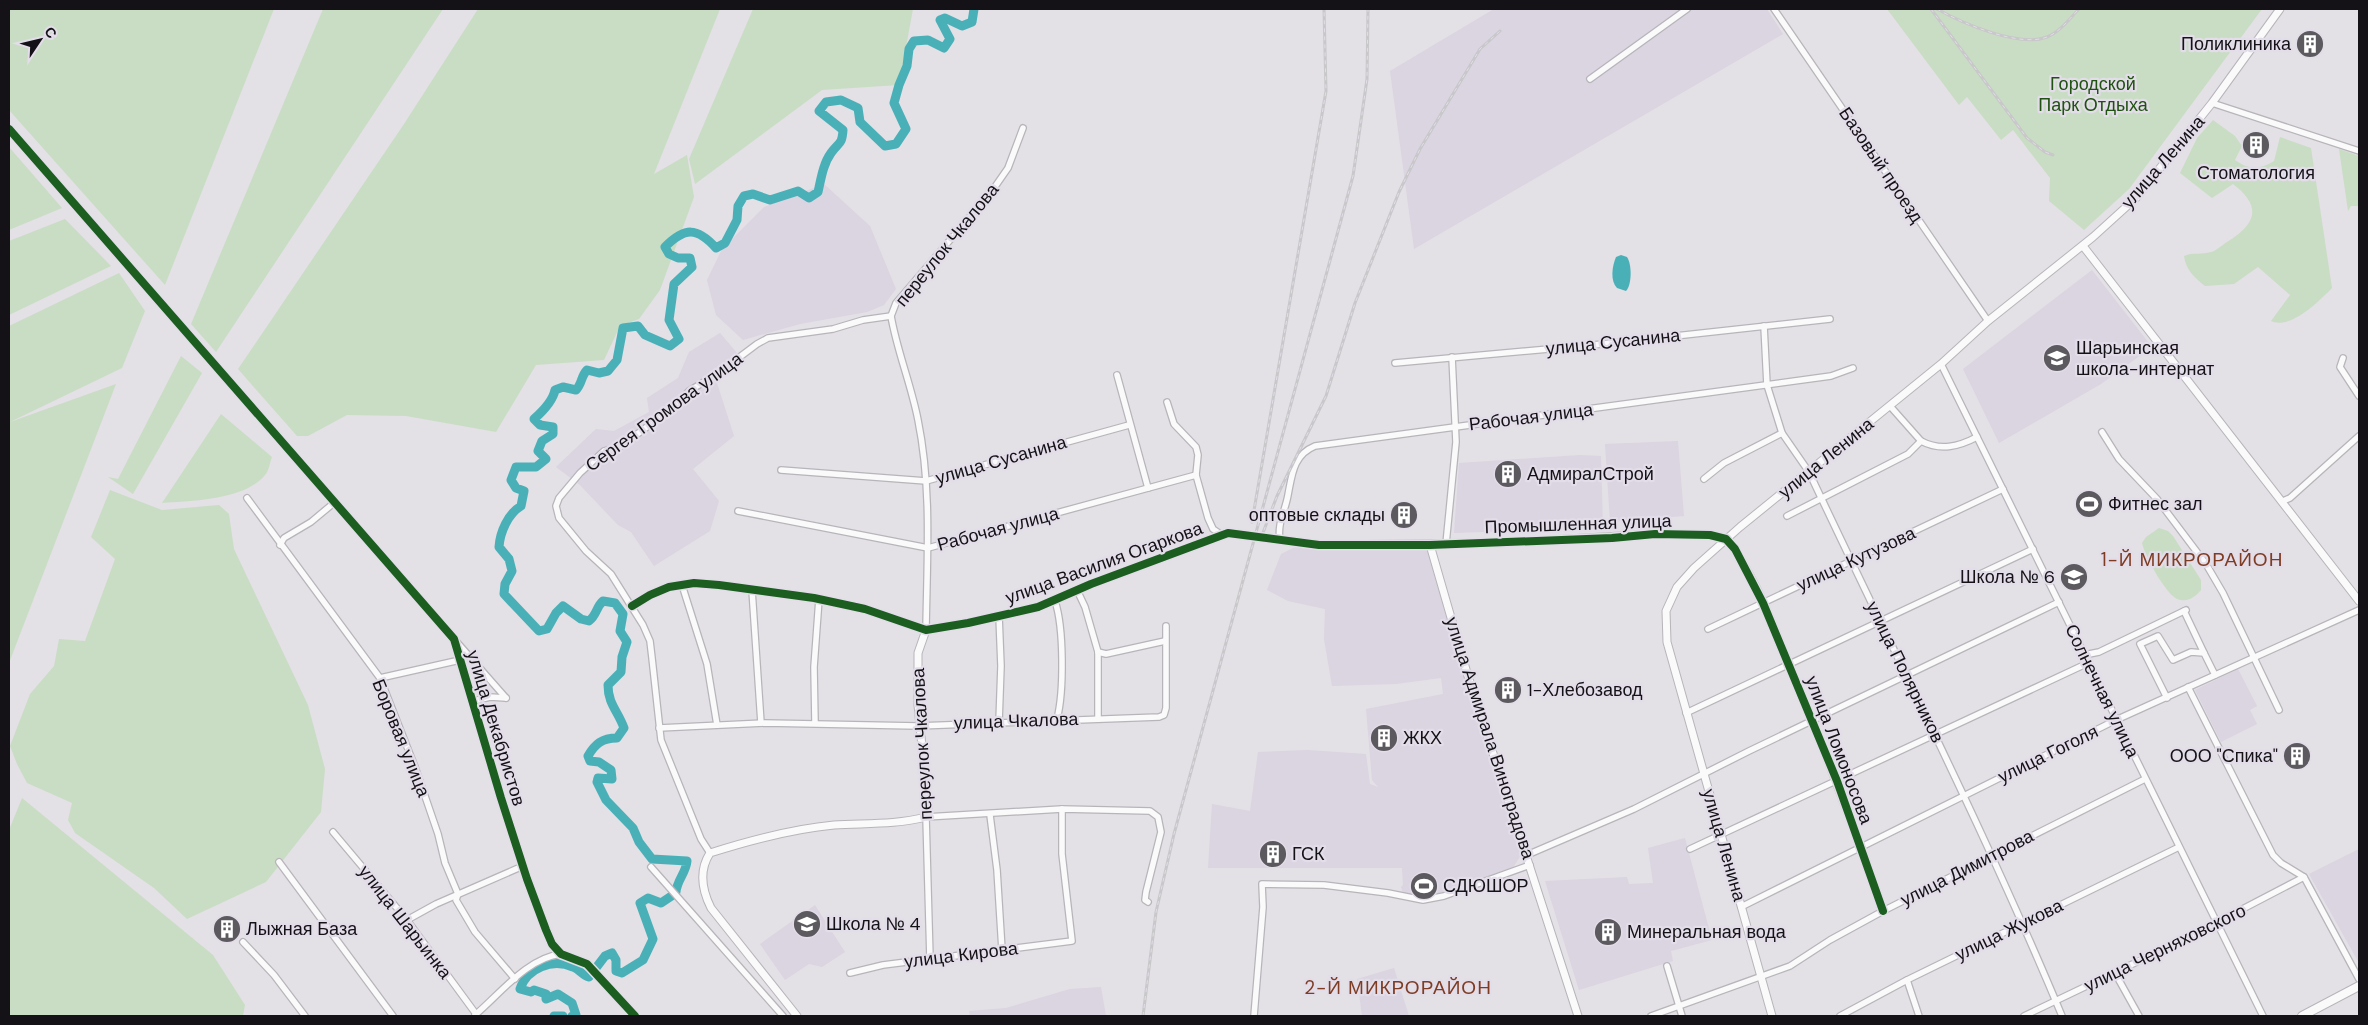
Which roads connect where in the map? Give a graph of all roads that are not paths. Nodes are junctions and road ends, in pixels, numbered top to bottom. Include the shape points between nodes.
1 (1687, 9) edge
2 (1774, 9) edge
3 (2280, 9) edge
4 (1590, 79) dead end
5 (2212, 103) junction
6 (1023, 128) dead end
7 (9, 129) edge
8 (2359, 151) edge
9 (2082, 246) junction
10 (891, 316) junction
11 (1830, 319) dead end
12 (1988, 321) junction
13 (1764, 326) junction
14 (1452, 357) junction
15 (2343, 358) dead end
16 (1395, 363) dead end
17 (1941, 364) junction
18 (1853, 368) dead end
19 (1116, 375) dead end
20 (1767, 385) junction
21 (2359, 396) edge
22 (1167, 402) dead end
23 (1890, 406) junction
24 (1129, 425) junction
25 (1456, 427) junction
26 (2102, 432) dead end
27 (1782, 433) junction
28 (2359, 436) edge
29 (1977, 437) junction
30 (1921, 441) junction
31 (781, 470) dead end
32 (1809, 472) junction
33 (1196, 475) junction
34 (1704, 478) dead end
35 (926, 481) junction
36 (1148, 488) junction
37 (2003, 489) junction
38 (247, 498) dead end
39 (1822, 499) junction
40 (335, 502) junction
41 (2283, 502) junction
42 (738, 511) dead end
43 (1787, 516) dead end
44 (1222, 535) junction
45 (1726, 539) junction
46 (1280, 541) junction
47 (1446, 544) junction
48 (280, 545) junction
49 (1430, 545) junction
50 (928, 548) junction
51 (2033, 549) junction
52 (1852, 562) junction
53 (682, 585) junction
54 (752, 590) junction
55 (1077, 590) junction
56 (819, 599) junction
57 (1055, 601) junction
58 (2359, 601) edge
59 (1764, 602) junction
60 (2059, 602) junction
61 (632, 606) junction
62 (2359, 610) edge
63 (999, 616) junction
64 (1880, 621) junction
65 (1166, 626) dead end
66 (1708, 629) dead end
67 (926, 630) junction
68 (454, 639) junction
69 (1165, 641) junction
70 (1098, 652) junction
71 (2204, 652) junction
72 (2084, 655) junction
73 (2254, 658) junction
74 (460, 660) junction
75 (2088, 663) junction
76 (1790, 666) junction
77 (1907, 676) junction
78 (2215, 676) junction
79 (380, 678) junction
80 (2188, 688) junction
81 (2166, 698) junction
82 (474, 701) junction
83 (2279, 710) dead end
84 (1686, 713) junction
85 (1057, 719) junction
86 (1098, 719) junction
87 (2116, 720) junction
88 (1813, 721) junction
89 (999, 722) junction
90 (761, 723) junction
91 (815, 723) junction
92 (717, 726) junction
93 (918, 726) junction
94 (659, 728) junction
95 (1936, 734) junction
96 (1704, 774) junction
97 (2145, 779) junction
98 (1837, 781) junction
99 (1965, 796) junction
100 (1062, 810) junction
101 (990, 815) junction
102 (926, 817) junction
103 (333, 832) dead end
104 (1721, 834) junction
105 (1860, 847) junction
106 (2179, 847) junction
107 (1690, 849) dead end
108 (710, 853) junction
109 (1526, 855) junction
110 (1992, 855) junction
111 (279, 862) dead end
112 (1530, 865) junction
113 (523, 866) junction
114 (651, 867) dead end
115 (2304, 877) junction
116 (458, 894) junction
117 (1148, 902) dead end
118 (1741, 907) junction
119 (1883, 910) junction
120 (407, 920) junction
121 (2216, 922) junction
122 (2023, 924) junction
123 (243, 942) dead end
124 (1002, 950) junction
125 (561, 954) junction
126 (930, 959) junction
127 (1667, 966) dead end
128 (850, 973) dead end
129 (2115, 973) junction
130 (1761, 977) junction
131 (515, 979) junction
132 (2359, 979) edge
133 (1908, 980) junction
134 (2359, 986) edge
135 (2055, 1001) junction
136 (1679, 1007) junction
137 (475, 1015) edge
138 (305, 1016) edge
139 (393, 1016) edge
140 (635, 1016) edge
141 (783, 1016) edge
142 (797, 1016) edge
143 (1254, 1016) edge
144 (1578, 1016) edge
145 (1651, 1016) edge
146 (1682, 1016) edge
147 (1772, 1016) edge
148 (1840, 1016) edge
149 (1919, 1016) edge
150 (2024, 1016) edge
151 (2062, 1016) edge
152 (2139, 1016) edge
153 (2263, 1016) edge
154 (2302, 1016) edge

1 - 4 street
2 - 12 street, Базовый проезд
3 - 5 street, улица Ленина
5 - 8 street
5 - 9 street, улица Ленина via 2136,198
6 - 10 street, переулок Чкалова via 1008,168 998,183 896,303
7 - 40 street, улица Декабристов
9 - 12 street, улица Ленина
9 - 41 street
10 - 35 street, переулок Чкалова via 918,419
10 - 61 street, Сергея Громова улица via 833,329 768,338 689,391 622,446 604,451 580,473 558,498 559,518 586,551 611,574
11 - 13 street, улица Сусанина
12 - 17 street, улица Ленина
13 - 14 street, улица Сусанина
13 - 20 street, улица Полярников
14 - 16 street, улица Сусанина
14 - 25 street
15 - 21 street via 2340,367
17 - 23 street, улица Ленина
17 - 29 street, Солнечная улица
18 - 20 street, Рабочая улица via 1831,376
19 - 24 street
20 - 25 street, Рабочая улица
20 - 27 street, улица Полярников
22 - 33 street via 1174,424 1196,447
23 - 30 street
23 - 32 street, улица Ленина
24 - 35 street, улица Сусанина
24 - 36 street
25 - 46 street, Рабочая улица via 1306,450 1296,463 1290,482 1279,525
25 - 47 street
26 - 73 street via 2119,459 2157,499 2206,564
27 - 32 street, улица Полярников
27 - 34 street
28 - 41 street
29 - 30 street via 1941,448
29 - 37 street, Солнечная улица
30 - 39 street via 1908,454
31 - 35 street, улица Сусанина
32 - 39 street, улица Полярников
32 - 45 street, улица Ленина
33 - 36 street, Рабочая улица
33 - 44 street via 1210,524
35 - 50 street, переулок Чкалова
36 - 50 street, Рабочая улица
37 - 51 street, Солнечная улица
37 - 52 street, улица Кутузова
38 - 48 street, Боровая улица
39 - 43 street
39 - 52 street, улица Полярников
40 - 48 street via 284,538
40 - 68 street, улица Декабристов
41 - 58 street
42 - 50 street, Рабочая улица
44 - 46 street, улица Василия Огаркова via 1233,533
44 - 55 street, улица Василия Огаркова
45 - 47 street, Промышленная улица via 1710,535 1655,534
45 - 59 street, улица Ломоносова via 1735,548
45 - 84 street, улица Ленина via 1677,587 1666,611 1667,642
46 - 49 street, Промышленная улица via 1319,545
47 - 49 street, Промышленная улица
48 - 79 street, Боровая улица
49 - 109 street, улица Адмирала Виноградова
50 - 67 street, переулок Чкалова
51 - 60 street, Солнечная улица
51 - 64 street
52 - 59 street, улица Кутузова
52 - 64 street, улица Полярников
53 - 54 street, улица Василия Огаркова via 711,584
53 - 61 street, улица Василия Огаркова via 650,595
53 - 92 street via 707,664
54 - 56 street, улица Василия Огаркова
54 - 90 street
55 - 57 street, улица Василия Огаркова
55 - 70 street
56 - 67 street, улица Василия Огаркова via 865,609
56 - 91 street via 814,667
57 - 63 street, улица Василия Огаркова
57 - 85 street via 1061,650
59 - 66 street, улица Кутузова
59 - 76 street, улица Ломоносова
60 - 72 street, Солнечная улица
60 - 77 street
61 - 94 street, Сергея Громова улица via 650,641
62 - 73 street, улица Гоголя
63 - 67 street, улица Василия Огаркова
63 - 89 street
64 - 76 street
64 - 77 street, улица Полярников
65 - 69 street, улица Чкалова
67 - 93 street, переулок Чкалова via 918,653
68 - 74 street, улица Декабристов
68 - 82 street via 506,698
69 - 70 street via 1106,654
69 - 86 street, улица Чкалова via 1164,715
70 - 86 street
71 - 72 street via 2185,610 2099,652
71 - 78 street
71 - 81 street via 2191,652 2173,660 2158,636 2140,644
72 - 75 street, Солнечная улица
73 - 78 street, улица Гоголя
73 - 83 street
74 - 79 street
74 - 82 street, улица Декабристов
75 - 87 street, Солнечная улица
75 - 95 street
76 - 84 street
76 - 88 street, улица Ломоносова
77 - 88 street
77 - 95 street, улица Полярников
78 - 80 street, улица Гоголя
79 - 116 street, Боровая улица via 406,740
80 - 81 street, улица Гоголя
80 - 115 street via 2273,855
81 - 87 street, улица Гоголя
82 - 113 street, улица Декабристов
84 - 96 street, улица Ленина
85 - 86 street, улица Чкалова
85 - 89 street, улица Чкалова
87 - 97 street, Солнечная улица
87 - 99 street, улица Гоголя
88 - 96 street
88 - 98 street, улица Ломоносова
89 - 93 street, улица Чкалова
90 - 91 street, улица Чкалова
90 - 92 street, улица Чкалова
91 - 93 street, улица Чкалова
92 - 94 street, улица Чкалова
93 - 102 street, переулок Чкалова via 928,809
94 - 108 street, Сергея Громова улица via 668,761 700,838
95 - 98 street
95 - 99 street, улица Полярников
96 - 104 street, улица Ленина
96 - 109 street via 1584,832
97 - 106 street, Солнечная улица
97 - 110 street, улица Димитрова
98 - 104 street
98 - 105 street, улица Ломоносова
99 - 105 street, улица Гоголя
99 - 110 street, улица Полярников
100 - 101 street
100 - 117 street via 1150,811 1158,817 1161,832 1146,892 1145,900
100 - 124 street, улица Кирова via 1062,854 1072,941
101 - 102 street
101 - 124 street
102 - 108 street via 906,822 832,825 771,834
102 - 126 street, переулок Чкалова
103 - 120 street, улица Шарьинка
104 - 107 street
104 - 118 street, улица Ленина
105 - 118 street, улица Гоголя
105 - 119 street, улица Ломоносова
106 - 121 street, Солнечная улица
106 - 122 street, улица Жукова
108 - 142 street via 704,862 703,891 710,908
109 - 112 street, улица Адмирала Виноградова
110 - 119 street, улица Димитрова
110 - 122 street, улица Полярников
111 - 139 street
112 - 143 street via 1444,896 1423,900 1324,885 1262,884
112 - 144 street, улица Адмирала Виноградова
113 - 116 street
113 - 125 street, улица Декабристов via 552,944
114 - 141 street
115 - 121 street, улица Черняховского
115 - 132 street
116 - 120 street
116 - 131 street, Боровая улица via 456,900 475,932
118 - 130 street, улица Ленина
119 - 130 street, улица Димитрова via 1790,966
120 - 137 street, улица Шарьинка
121 - 129 street, улица Черняховского
121 - 153 street, Солнечная улица
122 - 133 street, улица Жукова
122 - 135 street, улица Полярников
123 - 138 street
124 - 126 street, улица Кирова
125 - 131 street via 542,960
125 - 140 street via 587,964
126 - 128 street, улица Кирова
127 - 136 street
129 - 135 street, улица Черняховского
129 - 152 street
130 - 136 street, улица Димитрова
130 - 147 street, улица Ленина
131 - 137 street
133 - 148 street, улица Жукова
133 - 149 street
134 - 154 main road
135 - 150 street, улица Черняховского
135 - 151 street, улица Полярников
136 - 145 street, улица Димитрова
136 - 146 street

